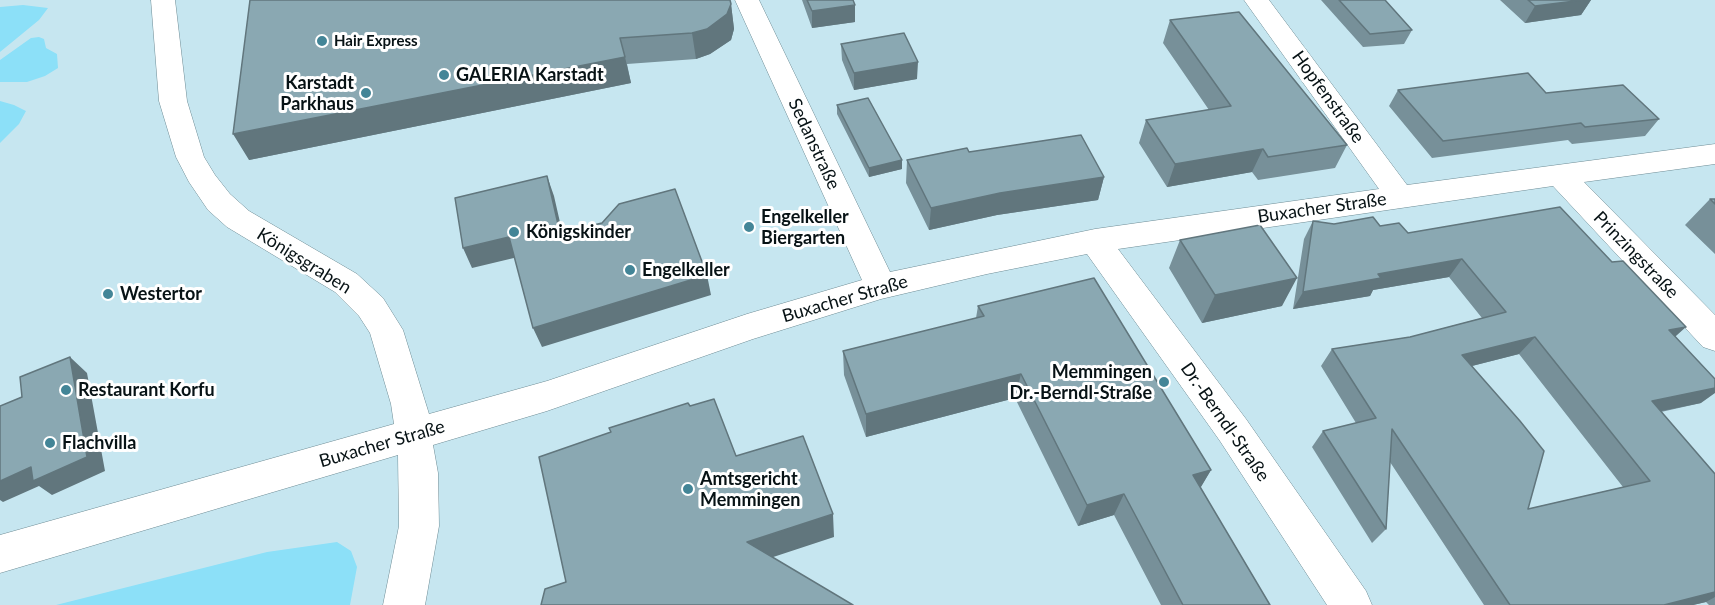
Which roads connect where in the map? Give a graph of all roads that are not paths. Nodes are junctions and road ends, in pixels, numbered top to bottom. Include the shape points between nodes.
1 (163, 0) edge
2 (747, 0) edge
3 (1256, 0) edge
4 (1715, 154) edge
5 (1558, 174) junction
6 (1399, 196) junction
7 (1095, 241) junction
8 (881, 288) junction
9 (1715, 337) edge
10 (415, 435) junction
11 (0, 554) edge
12 (404, 605) edge
13 (1351, 605) edge

1 - 10 street, Königsgraben via 173,101 190,157 204,182 238,219 346,284 371,307 386,330
2 - 8 street, Sedanstraße
3 - 6 street, Hopfenstraße
4 - 5 street, Buxacher Straße
5 - 6 street, Buxacher Straße
5 - 9 street, Prinzingstraße
6 - 7 street, Buxacher Straße
7 - 8 street, Buxacher Straße
7 - 13 street, Dr.-Berndl-Straße via 1233,430
8 - 10 street, Buxacher Straße via 747,327 547,396
10 - 11 street, Buxacher Straße
10 - 12 street, Königsgraben via 419,526

